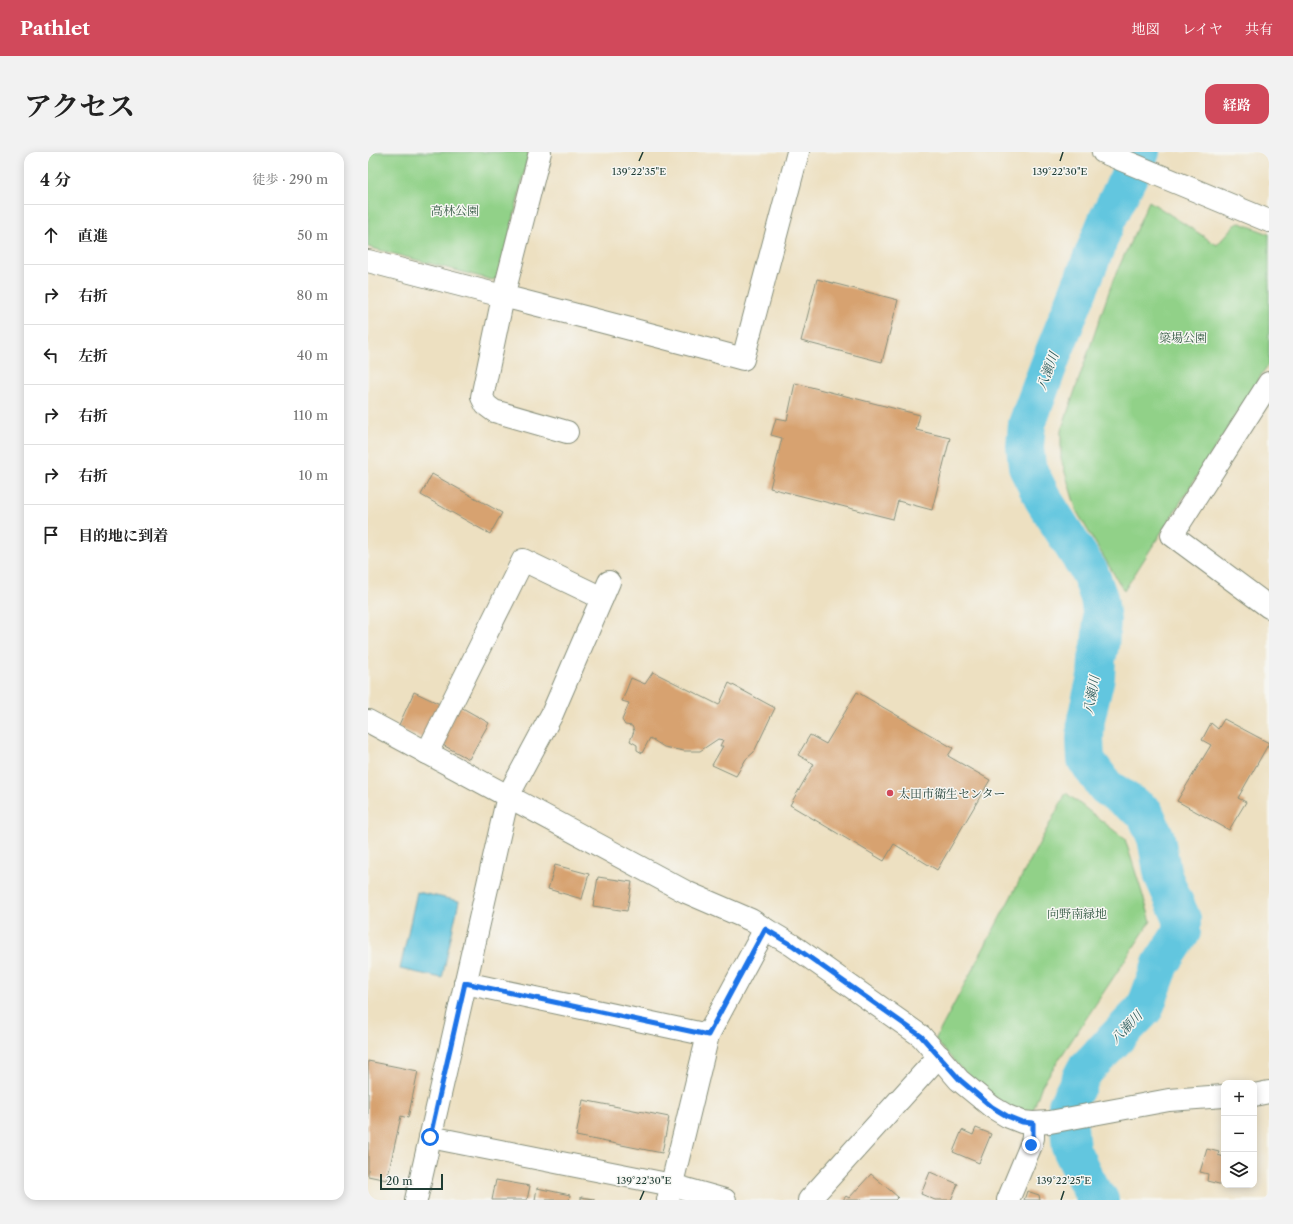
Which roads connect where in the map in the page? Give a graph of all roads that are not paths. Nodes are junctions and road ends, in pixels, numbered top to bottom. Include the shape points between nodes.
1 (540, 152) edge
2 (798, 152) edge
3 (1106, 153) edge
4 (1269, 220) edge
5 (368, 261) edge
6 (503, 297) junction
7 (1269, 383) edge
8 (567, 432) dead end
9 (1269, 607) edge
10 (368, 721) edge
11 (427, 753) junction
12 (508, 796) junction
13 (765, 929) junction
14 (465, 983) junction
15 (708, 1035) junction
16 (939, 1056) junction
17 (1269, 1092) edge
18 (1257, 1094) edge
19 (1221, 1096) edge
20 (1041, 1122) junction
21 (430, 1137) junction
22 (670, 1192) edge
23 (416, 1200) edge
24 (725, 1200) edge
25 (809, 1200) edge
26 (1008, 1200) edge

1 - 6 street
2 - 6 street via 743,359
3 - 4 street
5 - 6 street
6 - 8 street via 482,397 486,405 494,410
7 - 9 street via 1172,535
10 - 11 street
11 - 12 street
11 - 12 street via 523,560 606,590 552,714
12 - 13 street via 686,892 751,920
12 - 14 street
13 - 15 street
13 - 16 street via 792,945 921,1036
14 - 15 street
14 - 21 street
15 - 22 street
16 - 20 street via 960,1080 992,1107 1022,1122
16 - 25 street
17 - 18 street
19 - 20 street via 1168,1100
20 - 26 street
21 - 22 street
21 - 23 street
22 - 24 street

